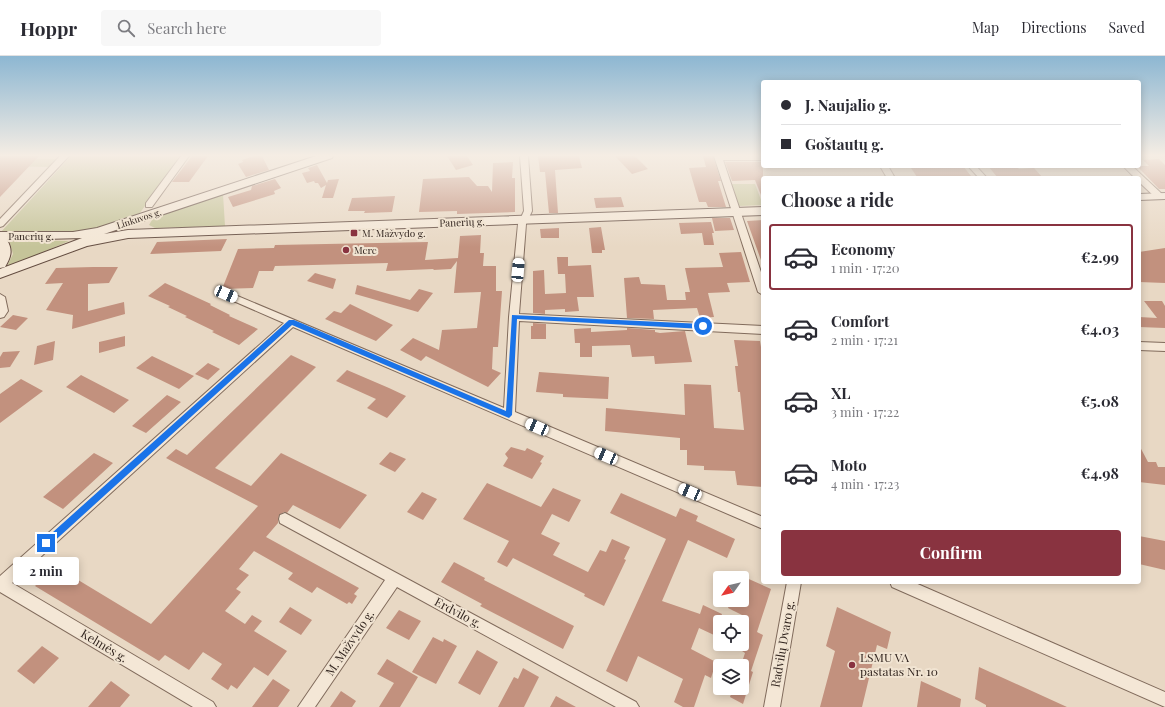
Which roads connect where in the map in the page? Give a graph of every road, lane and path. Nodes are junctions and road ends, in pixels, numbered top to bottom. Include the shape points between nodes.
1 (36, 186) edge
2 (166, 186) edge
3 (228, 186) edge
4 (526, 186) edge
5 (728, 186) edge
6 (1151, 186) edge
7 (1162, 196) edge
8 (1141, 197) edge
9 (151, 210) junction
10 (761, 211) edge
11 (736, 212) junction
12 (524, 220) junction
13 (0, 224) edge
14 (149, 232) junction
15 (113, 235) joint
16 (63, 236) joint
17 (0, 237) edge
18 (0, 264) edge
19 (0, 274) edge
20 (761, 286) edge
21 (226, 294) dead end
22 (0, 297) edge
23 (0, 314) edge
24 (514, 317) junction
25 (292, 322) junction
26 (761, 330) edge
27 (1141, 346) edge
28 (1165, 347) edge
29 (509, 415) junction
30 (285, 519) dead end
31 (761, 522) edge
32 (394, 579) junction
33 (794, 584) edge
34 (902, 584) edge
35 (0, 585) edge
36 (1165, 700) edge
37 (208, 707) edge
38 (306, 707) edge
39 (631, 707) edge
40 (772, 707) edge

1 - 13 street
2 - 9 street
3 - 9 street, Linkuvos g.
4 - 12 street via 528,211
5 - 11 street
6 - 7 street
7 - 8 street
9 - 14 street via 146,225
9 - 16 street, Linkuvos g. via 99,232
10 - 11 street, Panerių g.
11 - 12 street, Panerių g.
11 - 20 street
12 - 14 street, Panerių g.
12 - 24 street
14 - 15 street, Panerių g.
15 - 19 street, Linkuvos g. via 70,247
16 - 17 street, Panerių g.
17 - 18 street via 5,255
21 - 25 street
22 - 23 street via 3,311
24 - 26 street
24 - 29 street
25 - 29 street
25 - 35 street
27 - 28 street
29 - 31 street
30 - 32 street, Erdvilo g.
32 - 38 street, M. Mažvydo g.
32 - 39 street, Erdvilo g.
33 - 40 street, Radvilų Dvaro g.
34 - 36 street
35 - 37 street, Kelmės g.

